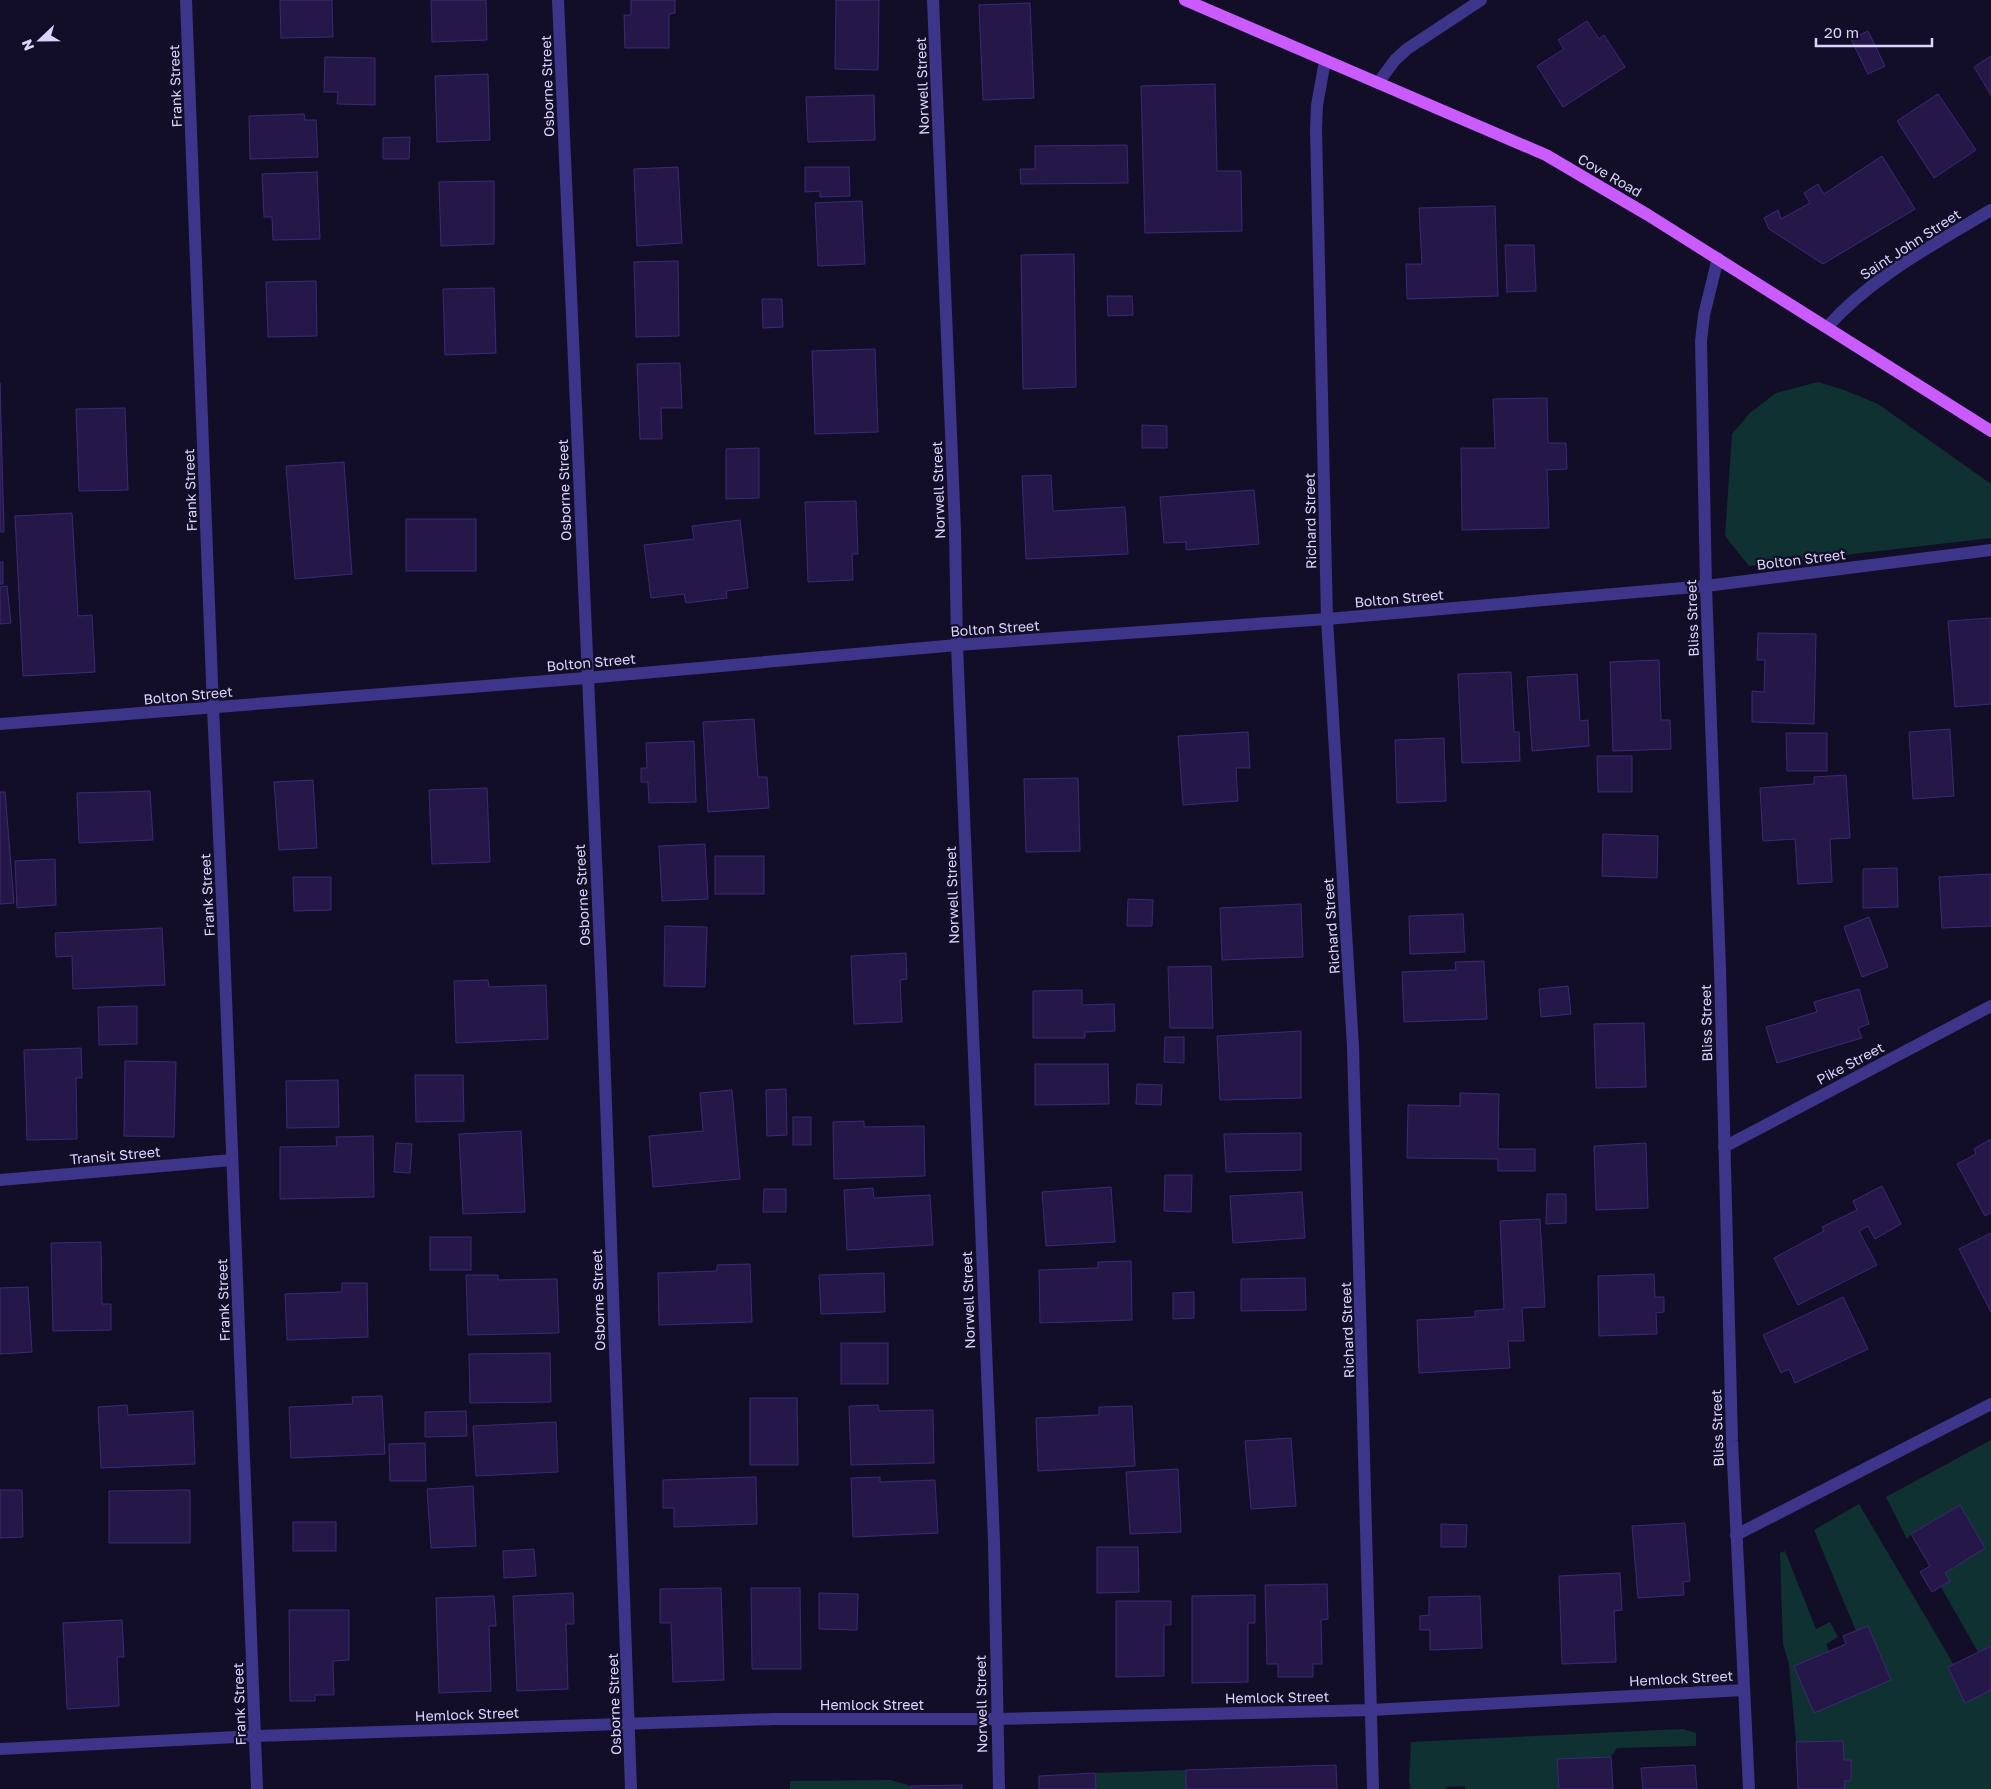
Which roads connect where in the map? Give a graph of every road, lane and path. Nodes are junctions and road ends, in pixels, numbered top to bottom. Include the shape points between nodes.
1 (186, 0) edge
2 (558, 0) edge
3 (933, 0) edge
4 (1185, 0) edge
5 (1481, 0) edge
6 (1325, 62) junction
7 (1378, 83) junction
8 (1991, 210) edge
9 (1718, 258) junction
10 (1827, 326) junction
11 (1991, 432) edge
12 (1991, 550) edge
13 (1706, 586) junction
14 (1327, 619) junction
15 (957, 646) junction
16 (586, 678) junction
17 (213, 708) junction
18 (0, 724) edge
19 (1991, 1006) edge
20 (1724, 1147) junction
21 (232, 1160) junction
22 (0, 1180) edge
23 (1991, 1404) edge
24 (1736, 1535) junction
25 (1744, 1690) junction
26 (1371, 1710) junction
27 (996, 1719) junction
28 (630, 1724) junction
29 (256, 1736) junction
30 (0, 1749) edge
31 (257, 1789) edge
32 (631, 1789) edge
33 (998, 1789) edge
34 (1373, 1789) edge
35 (1749, 1789) edge

1 - 17 street, Frank Street
2 - 16 street, Osborne Street
3 - 15 street, Norwell Street
4 - 6 main road, Cove Road
5 - 7 street via 1408,49
6 - 7 main road, Cove Road
6 - 14 street, Richard Street via 1316,130
7 - 9 main road, Cove Road via 1546,155
8 - 10 street, Saint John Street via 1883,276
9 - 10 main road, Cove Road
9 - 13 street, Bliss Street via 1701,341
10 - 11 main road, Cove Road
12 - 13 street, Bolton Street
13 - 14 street, Bolton Street
13 - 20 street, Bliss Street
14 - 15 street, Bolton Street
14 - 26 street, Richard Street via 1353,1047
15 - 16 street, Bolton Street
15 - 27 street, Norwell Street via 994,1541
16 - 17 street, Bolton Street
16 - 28 street, Osborne Street via 602,994
17 - 18 street, Bolton Street
17 - 21 street, Frank Street
19 - 20 street, Pike Street
20 - 24 street, Bliss Street
21 - 22 street, Transit Street
21 - 29 street, Frank Street
23 - 24 street
24 - 25 street, Bliss Street
25 - 26 street, Hemlock Street
25 - 35 street, Bliss Street
26 - 27 street, Hemlock Street
26 - 34 street, Richard Street
27 - 28 street, Hemlock Street via 775,1719
27 - 33 street, Norwell Street
28 - 29 street, Hemlock Street
28 - 32 street, Osborne Street
29 - 30 street, Hemlock Street
29 - 31 street, Frank Street

